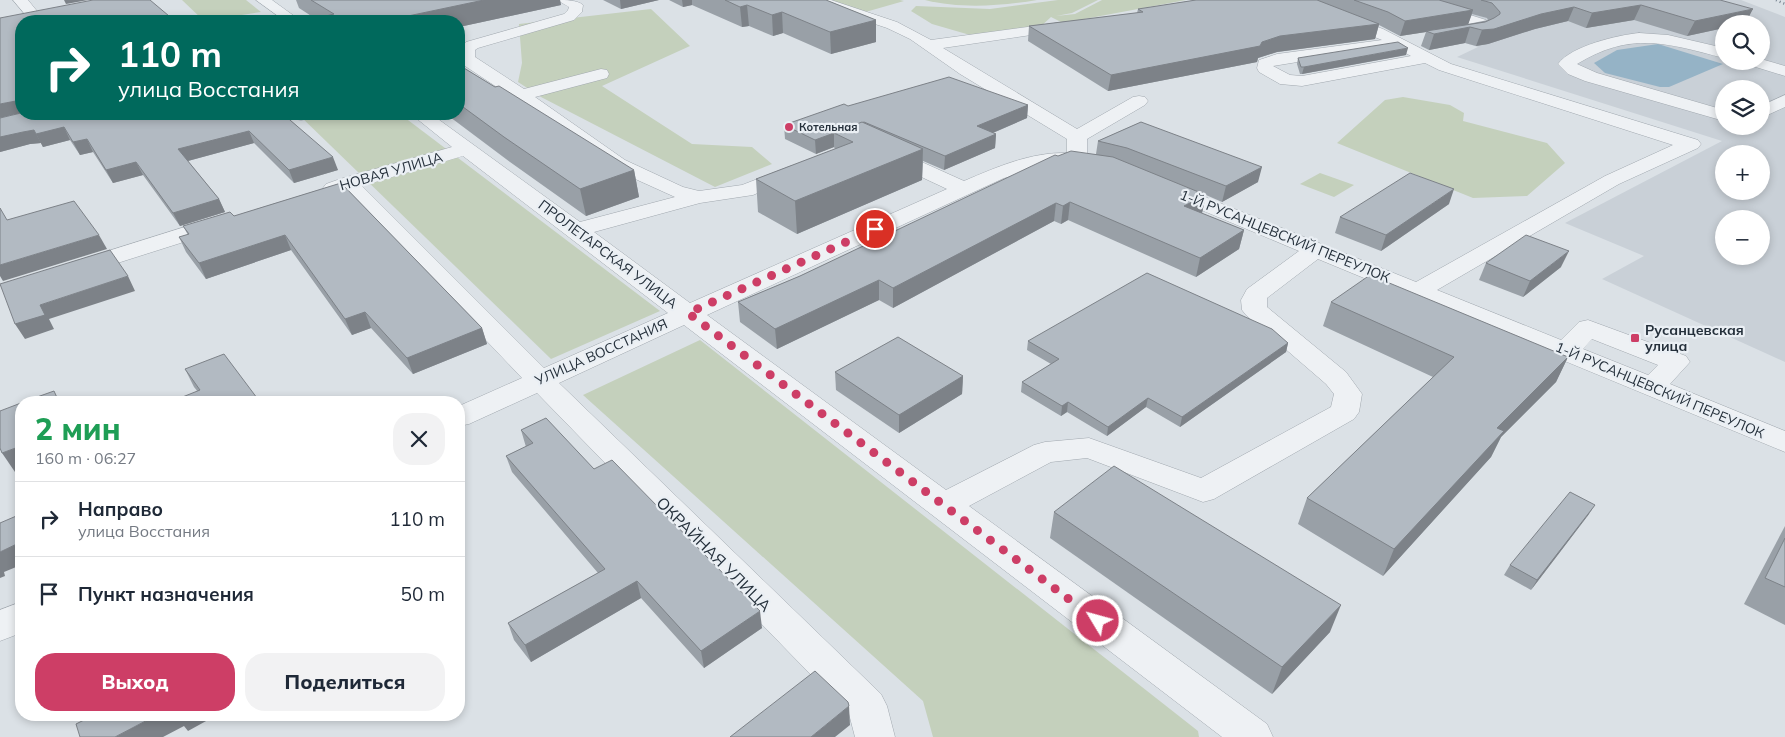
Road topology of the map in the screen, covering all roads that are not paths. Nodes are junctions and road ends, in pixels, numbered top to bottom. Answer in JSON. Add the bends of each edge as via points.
{"nodes":[{"id":1,"x":20,"y":0,"type":"edge"},
{"id":2,"x":263,"y":0,"type":"edge"},
{"id":3,"x":564,"y":0,"type":"edge"},
{"id":4,"x":817,"y":0,"type":"edge"},
{"id":5,"x":1280,"y":0,"type":"edge"},
{"id":6,"x":1408,"y":0,"type":"edge"},
{"id":7,"x":39,"y":15,"type":"edge"},
{"id":8,"x":284,"y":15,"type":"edge"},
{"id":9,"x":1075,"y":24,"type":"edge"},
{"id":10,"x":1440,"y":37,"type":"edge"},
{"id":11,"x":928,"y":44,"type":"junction"},
{"id":12,"x":1398,"y":44,"type":"junction"},
{"id":13,"x":1424,"y":49,"type":"junction"},
{"id":14,"x":1715,"y":51,"type":"edge"},
{"id":15,"x":1770,"y":66,"type":"edge"},
{"id":16,"x":1785,"y":71,"type":"edge"},
{"id":17,"x":601,"y":74,"type":"dead end"},
{"id":18,"x":521,"y":95,"type":"junction"},
{"id":19,"x":1785,"y":100,"type":"edge"},
{"id":20,"x":1139,"y":101,"type":"dead end"},
{"id":21,"x":1770,"y":108,"type":"edge"},
{"id":22,"x":428,"y":120,"type":"edge"},
{"id":23,"x":1714,"y":131,"type":"edge"},
{"id":24,"x":872,"y":147,"type":"edge"},
{"id":25,"x":1076,"y":148,"type":"junction"},
{"id":26,"x":466,"y":149,"type":"junction"},
{"id":27,"x":809,"y":165,"type":"edge"},
{"id":28,"x":1101,"y":165,"type":"edge"},
{"id":29,"x":1144,"y":179,"type":"edge"},
{"id":30,"x":347,"y":183,"type":"junction"},
{"id":31,"x":964,"y":189,"type":"junction"},
{"id":32,"x":310,"y":195,"type":"edge"},
{"id":33,"x":698,"y":197,"type":"junction"},
{"id":34,"x":244,"y":216,"type":"edge"},
{"id":35,"x":577,"y":230,"type":"junction"},
{"id":36,"x":1318,"y":249,"type":"junction"},
{"id":37,"x":56,"y":274,"type":"edge"},
{"id":38,"x":1419,"y":290,"type":"junction"},
{"id":39,"x":688,"y":313,"type":"junction"},
{"id":40,"x":1566,"y":351,"type":"junction"},
{"id":41,"x":540,"y":379,"type":"junction"},
{"id":42,"x":1652,"y":387,"type":"junction"},
{"id":43,"x":465,"y":413,"type":"edge"},
{"id":44,"x":1785,"y":442,"type":"edge"},
{"id":45,"x":944,"y":505,"type":"junction"},
{"id":46,"x":15,"y":619,"type":"edge"},
{"id":47,"x":0,"y":626,"type":"edge"},
{"id":48,"x":875,"y":737,"type":"edge"},
{"id":49,"x":1252,"y":737,"type":"edge"}],
"edges":[{"from":1,"to":7,"type":"street"},
{"from":2,"to":8,"type":"street"},
{"from":3,"to":18,"type":"street","via":[[576,5],[575,12],[569,17],[490,39],[467,50],[471,63]]},
{"from":4,"to":11,"type":"street","via":[[892,25]]},
{"from":5,"to":12,"type":"street","via":[[1344,19]]},
{"from":6,"to":10,"type":"street","via":[[1481,23],[1485,28]]},
{"from":9,"to":11,"type":"street"},
{"from":11,"to":25,"type":"street"},
{"from":12,"to":13,"type":"street"},
{"from":12,"to":13,"type":"street","via":[[1277,59],[1265,64],[1265,68],[1286,80],[1302,81]]},
{"from":13,"to":23,"type":"street","via":[[1445,68]]},
{"from":14,"to":23,"type":"street","via":[[1683,42],[1613,41],[1566,64]]},
{"from":15,"to":16,"type":"street"},
{"from":17,"to":18,"type":"street"},
{"from":18,"to":33,"type":"street","via":[[618,164],[676,191]]},
{"from":19,"to":21,"type":"street"},
{"from":20,"to":25,"type":"street"},
{"from":22,"to":26,"type":"street","name":"ПРОЛЕТАРСКАЯ УЛИЦА"},
{"from":23,"to":38,"type":"street","via":[[1612,180]]},
{"from":24,"to":31,"type":"street"},
{"from":25,"to":28,"type":"street"},
{"from":25,"to":31,"type":"street","name":"УЛИЦА ВОССТАНИЯ","via":[[1050,160],[1022,164]]},
{"from":26,"to":30,"type":"street","name":"НОВАЯ УЛИЦА"},
{"from":26,"to":35,"type":"street","name":"ПРОЛЕТАРСКАЯ УЛИЦА"},
{"from":27,"to":33,"type":"street","via":[[746,191]]},
{"from":29,"to":36,"type":"street","name":"1-Й РУСАНЦЕВСКИЙ ПЕРЕУЛОК"},
{"from":30,"to":32,"type":"street","name":"НОВАЯ УЛИЦА"},
{"from":30,"to":41,"type":"street","name":"ОКРАЙНАЯ УЛИЦА"},
{"from":31,"to":39,"type":"street","name":"УЛИЦА ВОССТАНИЯ"},
{"from":33,"to":35,"type":"street"},
{"from":34,"to":37,"type":"street"},
{"from":35,"to":39,"type":"street","name":"ПРОЛЕТАРСКАЯ УЛИЦА"},
{"from":36,"to":38,"type":"street","name":"1-Й РУСАНЦЕВСКИЙ ПЕРЕУЛОК"},
{"from":36,"to":45,"type":"street","via":[[1256,294],[1253,300],[1255,310],[1336,378],[1348,394],[1344,412],[1203,491],[1089,448],[1045,452]]},
{"from":38,"to":40,"type":"street","name":"1-Й РУСАНЦЕВСКИЙ ПЕРЕУЛОК"},
{"from":39,"to":41,"type":"street","name":"УЛИЦА ВОССТАНИЯ"},
{"from":39,"to":45,"type":"street","name":"ПРОЛЕТАРСКАЯ УЛИЦА"},
{"from":40,"to":42,"type":"street","name":"1-Й РУСАНЦЕВСКИЙ ПЕРЕУЛОК"},
{"from":40,"to":42,"type":"street","via":[[1588,328],[1676,362]]},
{"from":41,"to":43,"type":"street","name":"УЛИЦА ВОССТАНИЯ"},
{"from":41,"to":48,"type":"street","name":"ОКРАЙНАЯ УЛИЦА","via":[[867,706]]},
{"from":42,"to":44,"type":"street","name":"1-Й РУСАНЦЕВСКИЙ ПЕРЕУЛОК"},
{"from":45,"to":49,"type":"street","name":"ПРОЛЕТАРСКАЯ УЛИЦА"},
{"from":46,"to":47,"type":"street"}]}
